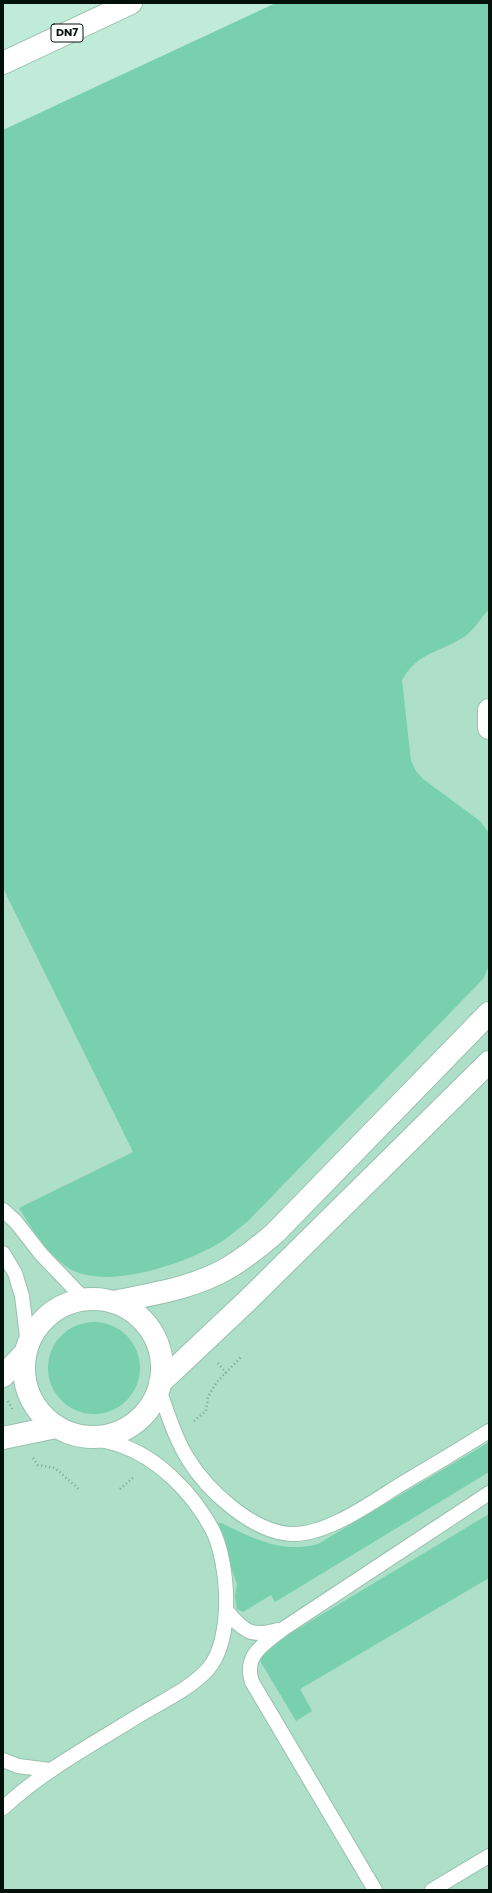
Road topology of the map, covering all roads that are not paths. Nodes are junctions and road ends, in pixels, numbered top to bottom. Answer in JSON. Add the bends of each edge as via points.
{"nodes":[{"id":1,"x":131,"y":3,"type":"edge"},
{"id":2,"x":3,"y":63,"type":"edge"},
{"id":3,"x":489,"y":710,"type":"edge"},
{"id":4,"x":489,"y":728,"type":"edge"},
{"id":5,"x":489,"y":1013,"type":"edge"},
{"id":6,"x":489,"y":1062,"type":"edge"},
{"id":7,"x":3,"y":1210,"type":"edge"},
{"id":8,"x":3,"y":1254,"type":"edge"},
{"id":9,"x":85,"y":1300,"type":"junction"},
{"id":10,"x":114,"y":1302,"type":"junction"},
{"id":11,"x":27,"y":1348,"type":"junction"},
{"id":12,"x":3,"y":1376,"type":"edge"},
{"id":13,"x":160,"y":1386,"type":"junction"},
{"id":14,"x":56,"y":1427,"type":"junction"},
{"id":15,"x":489,"y":1431,"type":"edge"},
{"id":16,"x":82,"y":1436,"type":"junction"},
{"id":17,"x":3,"y":1438,"type":"edge"},
{"id":18,"x":489,"y":1493,"type":"edge"},
{"id":19,"x":226,"y":1610,"type":"junction"},
{"id":20,"x":283,"y":1629,"type":"junction"},
{"id":21,"x":3,"y":1760,"type":"edge"},
{"id":22,"x":50,"y":1770,"type":"junction"},
{"id":23,"x":3,"y":1808,"type":"edge"},
{"id":24,"x":489,"y":1856,"type":"edge"},
{"id":25,"x":376,"y":1890,"type":"edge"},
{"id":26,"x":432,"y":1890,"type":"edge"}],
"edges":[{"from":1,"to":2,"type":"street","number":"DN7"},
{"from":3,"to":4,"type":"street"},
{"from":5,"to":10,"type":"street","via":[[275,1233],[254,1251],[228,1268],[202,1280],[172,1290]]},
{"from":6,"to":13,"type":"street"},
{"from":7,"to":9,"type":"lane"},
{"from":8,"to":11,"type":"lane","via":[[15,1273],[22,1296]]},
{"from":9,"to":10,"type":"street"},
{"from":9,"to":11,"type":"street","via":[[67,1305],[50,1314],[37,1328]]},
{"from":10,"to":13,"type":"street","via":[[132,1311],[147,1325],[154,1337],[162,1362]]},
{"from":11,"to":12,"type":"street"},
{"from":11,"to":14,"type":"street","via":[[24,1374],[29,1394],[40,1413]]},
{"from":13,"to":15,"type":"lane","via":[[188,1459],[209,1486],[245,1517],[276,1531],[291,1534],[318,1529],[345,1518]]},
{"from":13,"to":16,"type":"street","via":[[152,1404],[142,1417],[129,1427],[114,1434]]},
{"from":14,"to":16,"type":"street"},
{"from":14,"to":17,"type":"street"},
{"from":16,"to":19,"type":"lane","via":[[121,1445],[152,1462],[171,1476],[197,1504],[216,1537],[221,1554],[225,1572]]},
{"from":18,"to":20,"type":"lane"},
{"from":19,"to":20,"type":"lane","via":[[237,1623],[250,1632],[264,1634]]},
{"from":19,"to":22,"type":"lane","via":[[219,1649],[208,1669],[185,1688]]},
{"from":20,"to":25,"type":"lane","via":[[263,1645],[251,1659],[249,1673],[252,1682]]},
{"from":21,"to":22,"type":"lane","via":[[18,1766]]},
{"from":22,"to":23,"type":"lane"},
{"from":24,"to":26,"type":"lane"}]}
